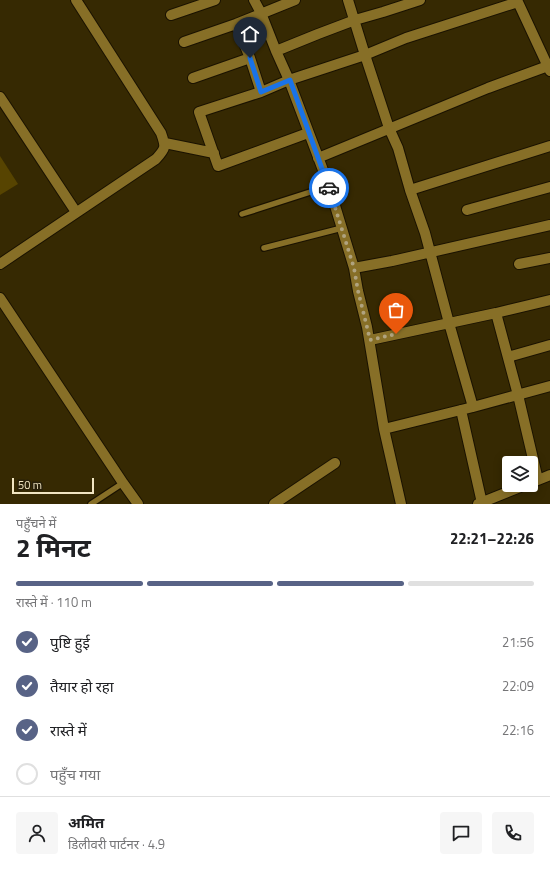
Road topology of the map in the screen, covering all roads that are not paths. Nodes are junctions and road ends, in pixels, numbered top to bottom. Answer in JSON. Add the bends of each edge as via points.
{"nodes":[{"id":1,"x":76,"y":0,"type":"edge"},
{"id":2,"x":215,"y":0,"type":"edge"},
{"id":3,"x":254,"y":0,"type":"edge"},
{"id":4,"x":295,"y":0,"type":"edge"},
{"id":5,"x":348,"y":0,"type":"edge"},
{"id":6,"x":420,"y":0,"type":"edge"},
{"id":7,"x":518,"y":1,"type":"edge"},
{"id":8,"x":261,"y":13,"type":"junction"},
{"id":9,"x":171,"y":16,"type":"dead end"},
{"id":10,"x":355,"y":20,"type":"junction"},
{"id":11,"x":236,"y":24,"type":"junction"},
{"id":12,"x":184,"y":42,"type":"dead end"},
{"id":13,"x":276,"y":51,"type":"junction"},
{"id":14,"x":365,"y":55,"type":"junction"},
{"id":15,"x":250,"y":58,"type":"junction"},
{"id":16,"x":549,"y":68,"type":"edge"},
{"id":17,"x":193,"y":78,"type":"dead end"},
{"id":18,"x":290,"y":80,"type":"junction"},
{"id":19,"x":261,"y":92,"type":"junction"},
{"id":20,"x":0,"y":97,"type":"edge"},
{"id":21,"x":389,"y":128,"type":"junction"},
{"id":22,"x":308,"y":133,"type":"junction"},
{"id":23,"x":165,"y":143,"type":"junction"},
{"id":24,"x":550,"y":146,"type":"edge"},
{"id":25,"x":214,"y":153,"type":"junction"},
{"id":26,"x":318,"y":158,"type":"junction"},
{"id":27,"x":328,"y":186,"type":"junction"},
{"id":28,"x":550,"y":187,"type":"edge"},
{"id":29,"x":410,"y":190,"type":"junction"},
{"id":30,"x":467,"y":210,"type":"dead end"},
{"id":31,"x":76,"y":212,"type":"junction"},
{"id":32,"x":242,"y":214,"type":"dead end"},
{"id":33,"x":550,"y":225,"type":"edge"},
{"id":34,"x":342,"y":228,"type":"junction"},
{"id":35,"x":264,"y":248,"type":"dead end"},
{"id":36,"x":430,"y":252,"type":"junction"},
{"id":37,"x":550,"y":258,"type":"edge"},
{"id":38,"x":0,"y":264,"type":"edge"},
{"id":39,"x":519,"y":264,"type":"dead end"},
{"id":40,"x":354,"y":268,"type":"junction"},
{"id":41,"x":0,"y":298,"type":"edge"},
{"id":42,"x":550,"y":300,"type":"edge"},
{"id":43,"x":496,"y":313,"type":"junction"},
{"id":44,"x":449,"y":323,"type":"junction"},
{"id":45,"x":370,"y":340,"type":"junction"},
{"id":46,"x":550,"y":345,"type":"edge"},
{"id":47,"x":508,"y":357,"type":"junction"},
{"id":48,"x":550,"y":386,"type":"edge"},
{"id":49,"x":518,"y":395,"type":"junction"},
{"id":50,"x":473,"y":408,"type":"junction"},
{"id":51,"x":461,"y":410,"type":"junction"},
{"id":52,"x":384,"y":429,"type":"junction"},
{"id":53,"x":529,"y":456,"type":"edge"},
{"id":54,"x":335,"y":463,"type":"dead end"},
{"id":55,"x":550,"y":475,"type":"edge"},
{"id":56,"x":538,"y":480,"type":"edge"},
{"id":57,"x":123,"y":483,"type":"junction"},
{"id":58,"x":508,"y":492,"type":"edge"},
{"id":59,"x":480,"y":503,"type":"edge"},
{"id":60,"x":91,"y":504,"type":"edge"},
{"id":61,"x":138,"y":504,"type":"edge"},
{"id":62,"x":274,"y":504,"type":"edge"},
{"id":63,"x":401,"y":504,"type":"edge"}],
"edges":[{"from":1,"to":23,"type":"street","via":[[162,133]]},
{"from":2,"to":9,"type":"street"},
{"from":3,"to":8,"type":"street"},
{"from":4,"to":8,"type":"street"},
{"from":5,"to":10,"type":"street"},
{"from":6,"to":10,"type":"street"},
{"from":7,"to":14,"type":"street","via":[[406,38]]},
{"from":7,"to":16,"type":"street"},
{"from":8,"to":11,"type":"street"},
{"from":8,"to":13,"type":"street"},
{"from":10,"to":13,"type":"street"},
{"from":10,"to":14,"type":"street"},
{"from":11,"to":12,"type":"street"},
{"from":11,"to":15,"type":"street"},
{"from":13,"to":18,"type":"street"},
{"from":14,"to":18,"type":"street"},
{"from":14,"to":21,"type":"street"},
{"from":15,"to":17,"type":"street"},
{"from":15,"to":19,"type":"street"},
{"from":16,"to":21,"type":"street","via":[[488,88]]},
{"from":18,"to":19,"type":"street"},
{"from":18,"to":22,"type":"street"},
{"from":19,"to":25,"type":"street","via":[[200,112]]},
{"from":20,"to":31,"type":"street"},
{"from":21,"to":26,"type":"street"},
{"from":21,"to":29,"type":"street","via":[[398,148]]},
{"from":22,"to":25,"type":"street","via":[[218,166]]},
{"from":22,"to":26,"type":"street"},
{"from":23,"to":25,"type":"street"},
{"from":23,"to":31,"type":"street","via":[[163,151],[156,159]]},
{"from":24,"to":29,"type":"street"},
{"from":26,"to":27,"type":"street"},
{"from":27,"to":32,"type":"lane"},
{"from":27,"to":34,"type":"street"},
{"from":28,"to":30,"type":"street"},
{"from":29,"to":36,"type":"street"},
{"from":31,"to":38,"type":"street"},
{"from":33,"to":36,"type":"street"},
{"from":34,"to":35,"type":"lane"},
{"from":34,"to":40,"type":"street"},
{"from":36,"to":40,"type":"street"},
{"from":36,"to":44,"type":"street"},
{"from":37,"to":39,"type":"street"},
{"from":40,"to":45,"type":"street"},
{"from":41,"to":57,"type":"street"},
{"from":42,"to":43,"type":"street"},
{"from":43,"to":44,"type":"street"},
{"from":43,"to":47,"type":"street"},
{"from":44,"to":45,"type":"street"},
{"from":44,"to":50,"type":"street"},
{"from":45,"to":52,"type":"street"},
{"from":46,"to":47,"type":"street"},
{"from":47,"to":49,"type":"street"},
{"from":48,"to":49,"type":"street"},
{"from":49,"to":50,"type":"street"},
{"from":49,"to":53,"type":"street"},
{"from":50,"to":51,"type":"street"},
{"from":51,"to":52,"type":"street"},
{"from":51,"to":59,"type":"street"},
{"from":52,"to":63,"type":"street"},
{"from":54,"to":62,"type":"street"},
{"from":55,"to":56,"type":"street"},
{"from":57,"to":60,"type":"lane"},
{"from":57,"to":61,"type":"street"},
{"from":58,"to":59,"type":"street"}]}
